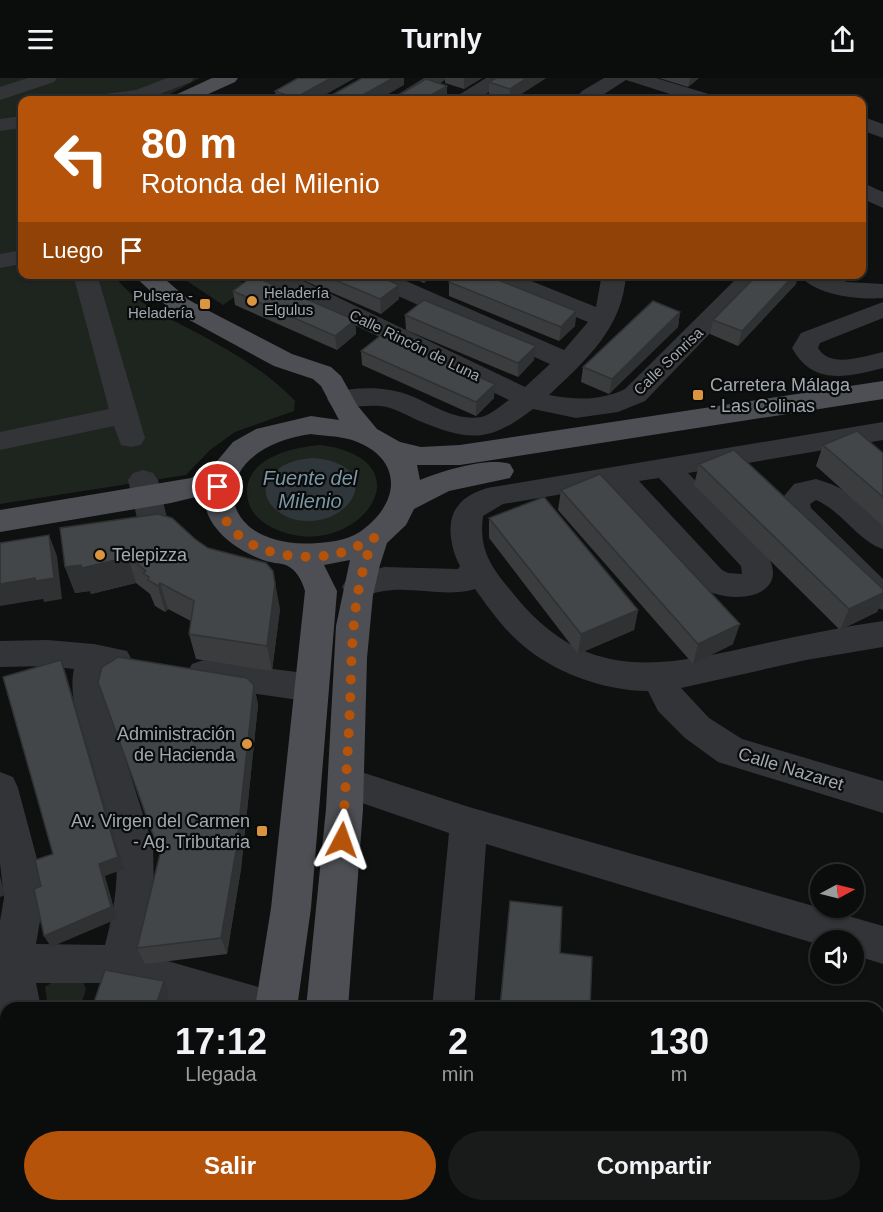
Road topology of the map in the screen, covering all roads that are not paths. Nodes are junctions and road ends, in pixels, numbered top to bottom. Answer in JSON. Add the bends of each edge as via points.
{"nodes":[{"id":1,"x":46,"y":78,"type":"edge"},
{"id":2,"x":184,"y":78,"type":"edge"},
{"id":3,"x":228,"y":78,"type":"edge"},
{"id":4,"x":438,"y":78,"type":"edge"},
{"id":5,"x":500,"y":78,"type":"edge"},
{"id":6,"x":618,"y":78,"type":"edge"},
{"id":7,"x":635,"y":78,"type":"edge"},
{"id":8,"x":574,"y":93,"type":"edge"},
{"id":9,"x":0,"y":94,"type":"edge"},
{"id":10,"x":102,"y":96,"type":"edge"},
{"id":11,"x":189,"y":96,"type":"edge"},
{"id":12,"x":409,"y":96,"type":"edge"},
{"id":13,"x":471,"y":96,"type":"edge"},
{"id":14,"x":695,"y":96,"type":"edge"},
{"id":15,"x":18,"y":123,"type":"edge"},
{"id":16,"x":866,"y":124,"type":"edge"},
{"id":17,"x":0,"y":125,"type":"edge"},
{"id":18,"x":883,"y":132,"type":"edge"},
{"id":19,"x":866,"y":192,"type":"edge"},
{"id":20,"x":883,"y":201,"type":"edge"},
{"id":21,"x":18,"y":258,"type":"edge"},
{"id":22,"x":0,"y":261,"type":"edge"},
{"id":23,"x":86,"y":279,"type":"edge"},
{"id":24,"x":150,"y":279,"type":"edge"},
{"id":25,"x":279,"y":279,"type":"edge"},
{"id":26,"x":380,"y":279,"type":"edge"},
{"id":27,"x":504,"y":279,"type":"edge"},
{"id":28,"x":614,"y":279,"type":"edge"},
{"id":29,"x":750,"y":279,"type":"edge"},
{"id":30,"x":822,"y":279,"type":"edge"},
{"id":31,"x":839,"y":287,"type":"junction"},
{"id":32,"x":883,"y":291,"type":"edge"},
{"id":33,"x":874,"y":313,"type":"edge"},
{"id":34,"x":603,"y":319,"type":"junction"},
{"id":35,"x":283,"y":360,"type":"junction"},
{"id":36,"x":883,"y":360,"type":"edge"},
{"id":37,"x":566,"y":361,"type":"junction"},
{"id":38,"x":883,"y":390,"type":"edge"},
{"id":39,"x":341,"y":399,"type":"junction"},
{"id":40,"x":528,"y":399,"type":"junction"},
{"id":41,"x":883,"y":410,"type":"edge"},
{"id":42,"x":292,"y":428,"type":"junction"},
{"id":43,"x":365,"y":433,"type":"junction"},
{"id":44,"x":0,"y":441,"type":"edge"},
{"id":45,"x":879,"y":443,"type":"edge"},
{"id":46,"x":392,"y":450,"type":"junction"},
{"id":47,"x":665,"y":467,"type":"junction"},
{"id":48,"x":223,"y":473,"type":"junction"},
{"id":49,"x":617,"y":475,"type":"junction"},
{"id":50,"x":148,"y":498,"type":"junction"},
{"id":51,"x":406,"y":501,"type":"junction"},
{"id":52,"x":221,"y":514,"type":"junction"},
{"id":53,"x":0,"y":521,"type":"edge"},
{"id":54,"x":883,"y":538,"type":"edge"},
{"id":55,"x":372,"y":543,"type":"junction"},
{"id":56,"x":0,"y":545,"type":"edge"},
{"id":57,"x":295,"y":556,"type":"junction"},
{"id":58,"x":473,"y":563,"type":"junction"},
{"id":59,"x":438,"y":570,"type":"junction"},
{"id":60,"x":358,"y":587,"type":"junction"},
{"id":61,"x":883,"y":598,"type":"edge"},
{"id":62,"x":883,"y":634,"type":"edge"},
{"id":63,"x":3,"y":656,"type":"edge"},
{"id":64,"x":94,"y":657,"type":"junction"},
{"id":65,"x":657,"y":678,"type":"junction"},
{"id":66,"x":312,"y":688,"type":"junction"},
{"id":67,"x":346,"y":782,"type":"junction"},
{"id":68,"x":0,"y":788,"type":"edge"},
{"id":69,"x":883,"y":797,"type":"edge"},
{"id":70,"x":469,"y":823,"type":"junction"},
{"id":71,"x":883,"y":945,"type":"edge"},
{"id":72,"x":119,"y":966,"type":"junction"},
{"id":73,"x":12,"y":984,"type":"edge"},
{"id":74,"x":242,"y":1002,"type":"edge"},
{"id":75,"x":277,"y":1002,"type":"edge"},
{"id":76,"x":328,"y":1002,"type":"edge"},
{"id":77,"x":454,"y":1002,"type":"edge"}],
"edges":[{"from":1,"to":9,"type":"street"},
{"from":2,"to":10,"type":"street","via":[[139,96]]},
{"from":3,"to":11,"type":"main road"},
{"from":4,"to":12,"type":"street"},
{"from":5,"to":13,"type":"street"},
{"from":6,"to":8,"type":"street","via":[[589,95]]},
{"from":7,"to":14,"type":"street"},
{"from":15,"to":17,"type":"street"},
{"from":16,"to":18,"type":"street"},
{"from":19,"to":20,"type":"street"},
{"from":21,"to":22,"type":"street"},
{"from":23,"to":44,"type":"street","via":[[127,426]]},
{"from":24,"to":35,"type":"main road","via":[[180,305]]},
{"from":25,"to":40,"type":"street","name":"Calle Rincón de Luna"},
{"from":26,"to":37,"type":"street"},
{"from":27,"to":34,"type":"street"},
{"from":28,"to":34,"type":"street"},
{"from":29,"to":40,"type":"street","name":"Calle Sonrisa","via":[[635,395],[618,403],[576,409]]},
{"from":30,"to":31,"type":"street"},
{"from":31,"to":32,"type":"street"},
{"from":31,"to":33,"type":"street","via":[[845,299]]},
{"from":33,"to":36,"type":"street","via":[[810,339],[805,348],[819,364],[838,369]]},
{"from":34,"to":37,"type":"street"},
{"from":35,"to":39,"type":"main road","via":[[322,373]]},
{"from":35,"to":42,"type":"main road","via":[[311,393],[314,407],[308,419]]},
{"from":37,"to":40,"type":"street"},
{"from":38,"to":46,"type":"main road","via":[[460,455],[421,457]]},
{"from":39,"to":40,"type":"street","via":[[395,400],[455,426],[476,427],[496,422]]},
{"from":39,"to":43,"type":"main road"},
{"from":41,"to":51,"type":"main road","via":[[459,478],[418,492]]},
{"from":42,"to":43,"type":"main road","via":[[329,425]]},
{"from":42,"to":48,"type":"main road","via":[[243,449]]},
{"from":43,"to":46,"type":"main road"},
{"from":45,"to":47,"type":"street","via":[[854,436]]},
{"from":46,"to":51,"type":"main road","via":[[407,474]]},
{"from":47,"to":49,"type":"street"},
{"from":47,"to":49,"type":"street","via":[[756,562],[755,580],[750,584],[735,587],[711,578]]},
{"from":48,"to":50,"type":"main road","via":[[200,486]]},
{"from":48,"to":52,"type":"main road","via":[[218,487]]},
{"from":49,"to":58,"type":"street","via":[[497,495],[481,502],[469,512],[466,526],[465,540]]},
{"from":50,"to":52,"type":"main road","via":[[184,512]]},
{"from":50,"to":53,"type":"main road"},
{"from":50,"to":56,"type":"main road"},
{"from":51,"to":55,"type":"main road","via":[[394,521]]},
{"from":52,"to":57,"type":"main road","via":[[230,528],[249,542]]},
{"from":54,"to":61,"type":"street","via":[[828,492],[811,490],[795,501],[796,512]]},
{"from":55,"to":57,"type":"main road","via":[[337,553]]},
{"from":55,"to":59,"type":"street","via":[[393,560]]},
{"from":55,"to":60,"type":"main road"},
{"from":57,"to":66,"type":"main road","via":[[316,574],[321,591]]},
{"from":58,"to":59,"type":"street","via":[[468,579],[461,581]]},
{"from":58,"to":65,"type":"street","via":[[531,634],[558,652],[590,667]]},
{"from":59,"to":60,"type":"street"},
{"from":60,"to":67,"type":"main road"},
{"from":62,"to":65,"type":"street"},
{"from":63,"to":64,"type":"street","via":[[47,652]]},
{"from":64,"to":66,"type":"street"},
{"from":64,"to":72,"type":"street","via":[[89,697],[134,846],[135,891]]},
{"from":65,"to":69,"type":"street","name":"Calle Nazaret","via":[[670,701],[697,728],[731,751]]},
{"from":66,"to":75,"type":"main road","via":[[291,908]]},
{"from":67,"to":70,"type":"street"},
{"from":67,"to":76,"type":"main road"},
{"from":68,"to":73,"type":"street","via":[[22,874],[24,898]]},
{"from":70,"to":71,"type":"street"},
{"from":70,"to":77,"type":"street"},
{"from":72,"to":73,"type":"street","via":[[110,964]]},
{"from":72,"to":74,"type":"street"}]}
